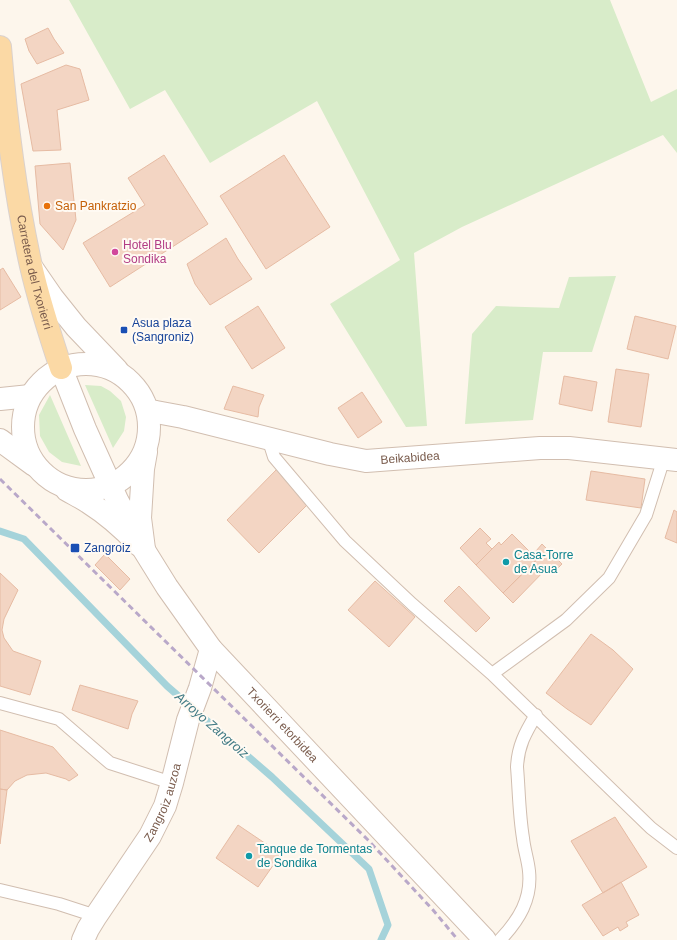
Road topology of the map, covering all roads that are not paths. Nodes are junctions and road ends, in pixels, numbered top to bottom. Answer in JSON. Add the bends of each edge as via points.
{"nodes":[{"id":1,"x":0,"y":47,"type":"edge"},
{"id":2,"x":31,"y":267,"type":"junction"},
{"id":3,"x":61,"y":368,"type":"junction"},
{"id":4,"x":120,"y":373,"type":"junction"},
{"id":5,"x":30,"y":396,"type":"junction"},
{"id":6,"x":0,"y":399,"type":"edge"},
{"id":7,"x":148,"y":411,"type":"junction"},
{"id":8,"x":268,"y":438,"type":"junction"},
{"id":9,"x":0,"y":440,"type":"edge"},
{"id":10,"x":147,"y":447,"type":"junction"},
{"id":11,"x":671,"y":459,"type":"edge"},
{"id":12,"x":36,"y":467,"type":"junction"},
{"id":13,"x":57,"y":484,"type":"junction"},
{"id":14,"x":111,"y":486,"type":"junction"},
{"id":15,"x":144,"y":550,"type":"junction"},
{"id":16,"x":211,"y":649,"type":"junction"},
{"id":17,"x":492,"y":674,"type":"junction"},
{"id":18,"x":0,"y":703,"type":"edge"},
{"id":19,"x":536,"y":715,"type":"junction"},
{"id":20,"x":172,"y":783,"type":"junction"},
{"id":21,"x":677,"y":848,"type":"edge"},
{"id":22,"x":0,"y":890,"type":"edge"},
{"id":23,"x":96,"y":916,"type":"junction"},
{"id":24,"x":83,"y":940,"type":"edge"},
{"id":25,"x":485,"y":940,"type":"edge"},
{"id":26,"x":500,"y":940,"type":"edge"}],
"edges":[{"from":1,"to":2,"type":"main road","name":"Carretera del Txorierri","via":[[5,109]]},
{"from":2,"to":3,"type":"main road","name":"Carretera del Txorierri"},
{"from":2,"to":4,"type":"street","via":[[76,327]]},
{"from":3,"to":4,"type":"street","via":[[91,363],[106,366]]},
{"from":3,"to":5,"type":"street","via":[[43,380]]},
{"from":3,"to":14,"type":"street","name":"Carretera del Txorierri"},
{"from":4,"to":7,"type":"street","via":[[142,396]]},
{"from":5,"to":6,"type":"street"},
{"from":5,"to":12,"type":"street","via":[[24,413],[22,432],[27,450]]},
{"from":7,"to":8,"type":"street","name":"Beikabidea"},
{"from":7,"to":10,"type":"street","via":[[150,429]]},
{"from":8,"to":11,"type":"street","name":"Beikabidea","via":[[330,454],[366,460],[540,448],[569,448]]},
{"from":8,"to":17,"type":"lane","via":[[274,457],[345,541]]},
{"from":9,"to":12,"type":"street"},
{"from":10,"to":14,"type":"street","via":[[139,463],[127,477]]},
{"from":10,"to":15,"type":"street","via":[[140,518]]},
{"from":11,"to":17,"type":"lane","via":[[646,515],[609,578],[566,620]]},
{"from":12,"to":13,"type":"street"},
{"from":13,"to":14,"type":"street","via":[[75,490],[96,490]]},
{"from":13,"to":15,"type":"street","via":[[88,502],[124,529]]},
{"from":14,"to":15,"type":"street","name":"Txorierri etorbidea"},
{"from":15,"to":16,"type":"street","name":"Txorierri etorbidea"},
{"from":16,"to":20,"type":"street","name":"Zangroiz auzoa","via":[[188,720]]},
{"from":16,"to":25,"type":"street","name":"Txorierri etorbidea"},
{"from":17,"to":19,"type":"lane"},
{"from":18,"to":20,"type":"lane","via":[[59,719],[110,763]]},
{"from":19,"to":21,"type":"lane","via":[[651,828]]},
{"from":19,"to":26,"type":"lane","via":[[521,743],[516,767],[529,889],[526,904],[520,915]]},
{"from":20,"to":23,"type":"street","name":"Zangroiz auzoa","via":[[165,806],[150,836]]},
{"from":22,"to":23,"type":"lane"},
{"from":23,"to":24,"type":"street","name":"Zangroiz auzoa"}]}
